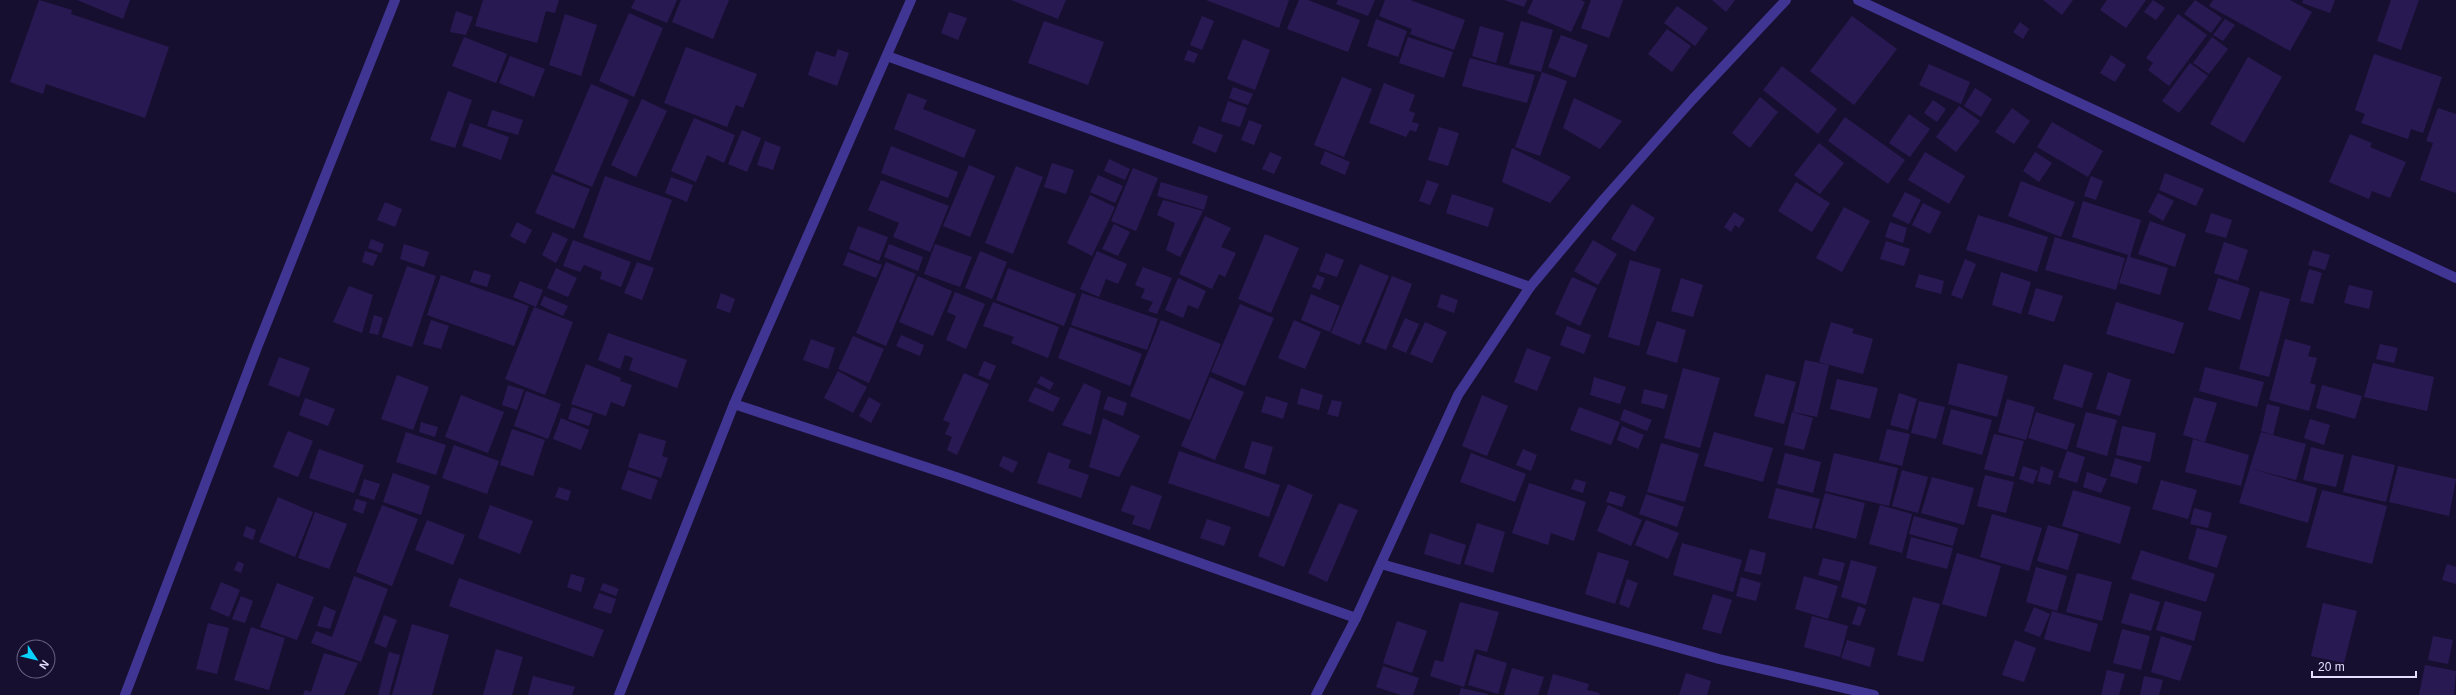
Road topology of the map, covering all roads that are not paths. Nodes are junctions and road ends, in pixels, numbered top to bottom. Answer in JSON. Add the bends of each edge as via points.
{"nodes":[{"id":1,"x":395,"y":0,"type":"edge"},
{"id":2,"x":911,"y":0,"type":"edge"},
{"id":3,"x":1786,"y":0,"type":"edge"},
{"id":4,"x":1858,"y":0,"type":"edge"},
{"id":5,"x":887,"y":56,"type":"junction"},
{"id":6,"x":2456,"y":278,"type":"edge"},
{"id":7,"x":1530,"y":287,"type":"junction"},
{"id":8,"x":734,"y":404,"type":"junction"},
{"id":9,"x":1381,"y":564,"type":"junction"},
{"id":10,"x":1356,"y":618,"type":"junction"},
{"id":11,"x":125,"y":695,"type":"edge"},
{"id":12,"x":619,"y":695,"type":"edge"},
{"id":13,"x":1316,"y":695,"type":"edge"},
{"id":14,"x":1874,"y":695,"type":"edge"}],
"edges":[{"from":1,"to":11,"type":"street","via":[[256,350]]},
{"from":2,"to":5,"type":"street"},
{"from":3,"to":7,"type":"street","via":[[1692,100]]},
{"from":4,"to":6,"type":"street"},
{"from":5,"to":7,"type":"street"},
{"from":5,"to":8,"type":"street"},
{"from":7,"to":9,"type":"street","via":[[1458,395]]},
{"from":8,"to":10,"type":"street","via":[[956,477]]},
{"from":8,"to":12,"type":"street"},
{"from":9,"to":10,"type":"street"},
{"from":9,"to":14,"type":"street","via":[[1719,659]]},
{"from":10,"to":13,"type":"street"}]}
